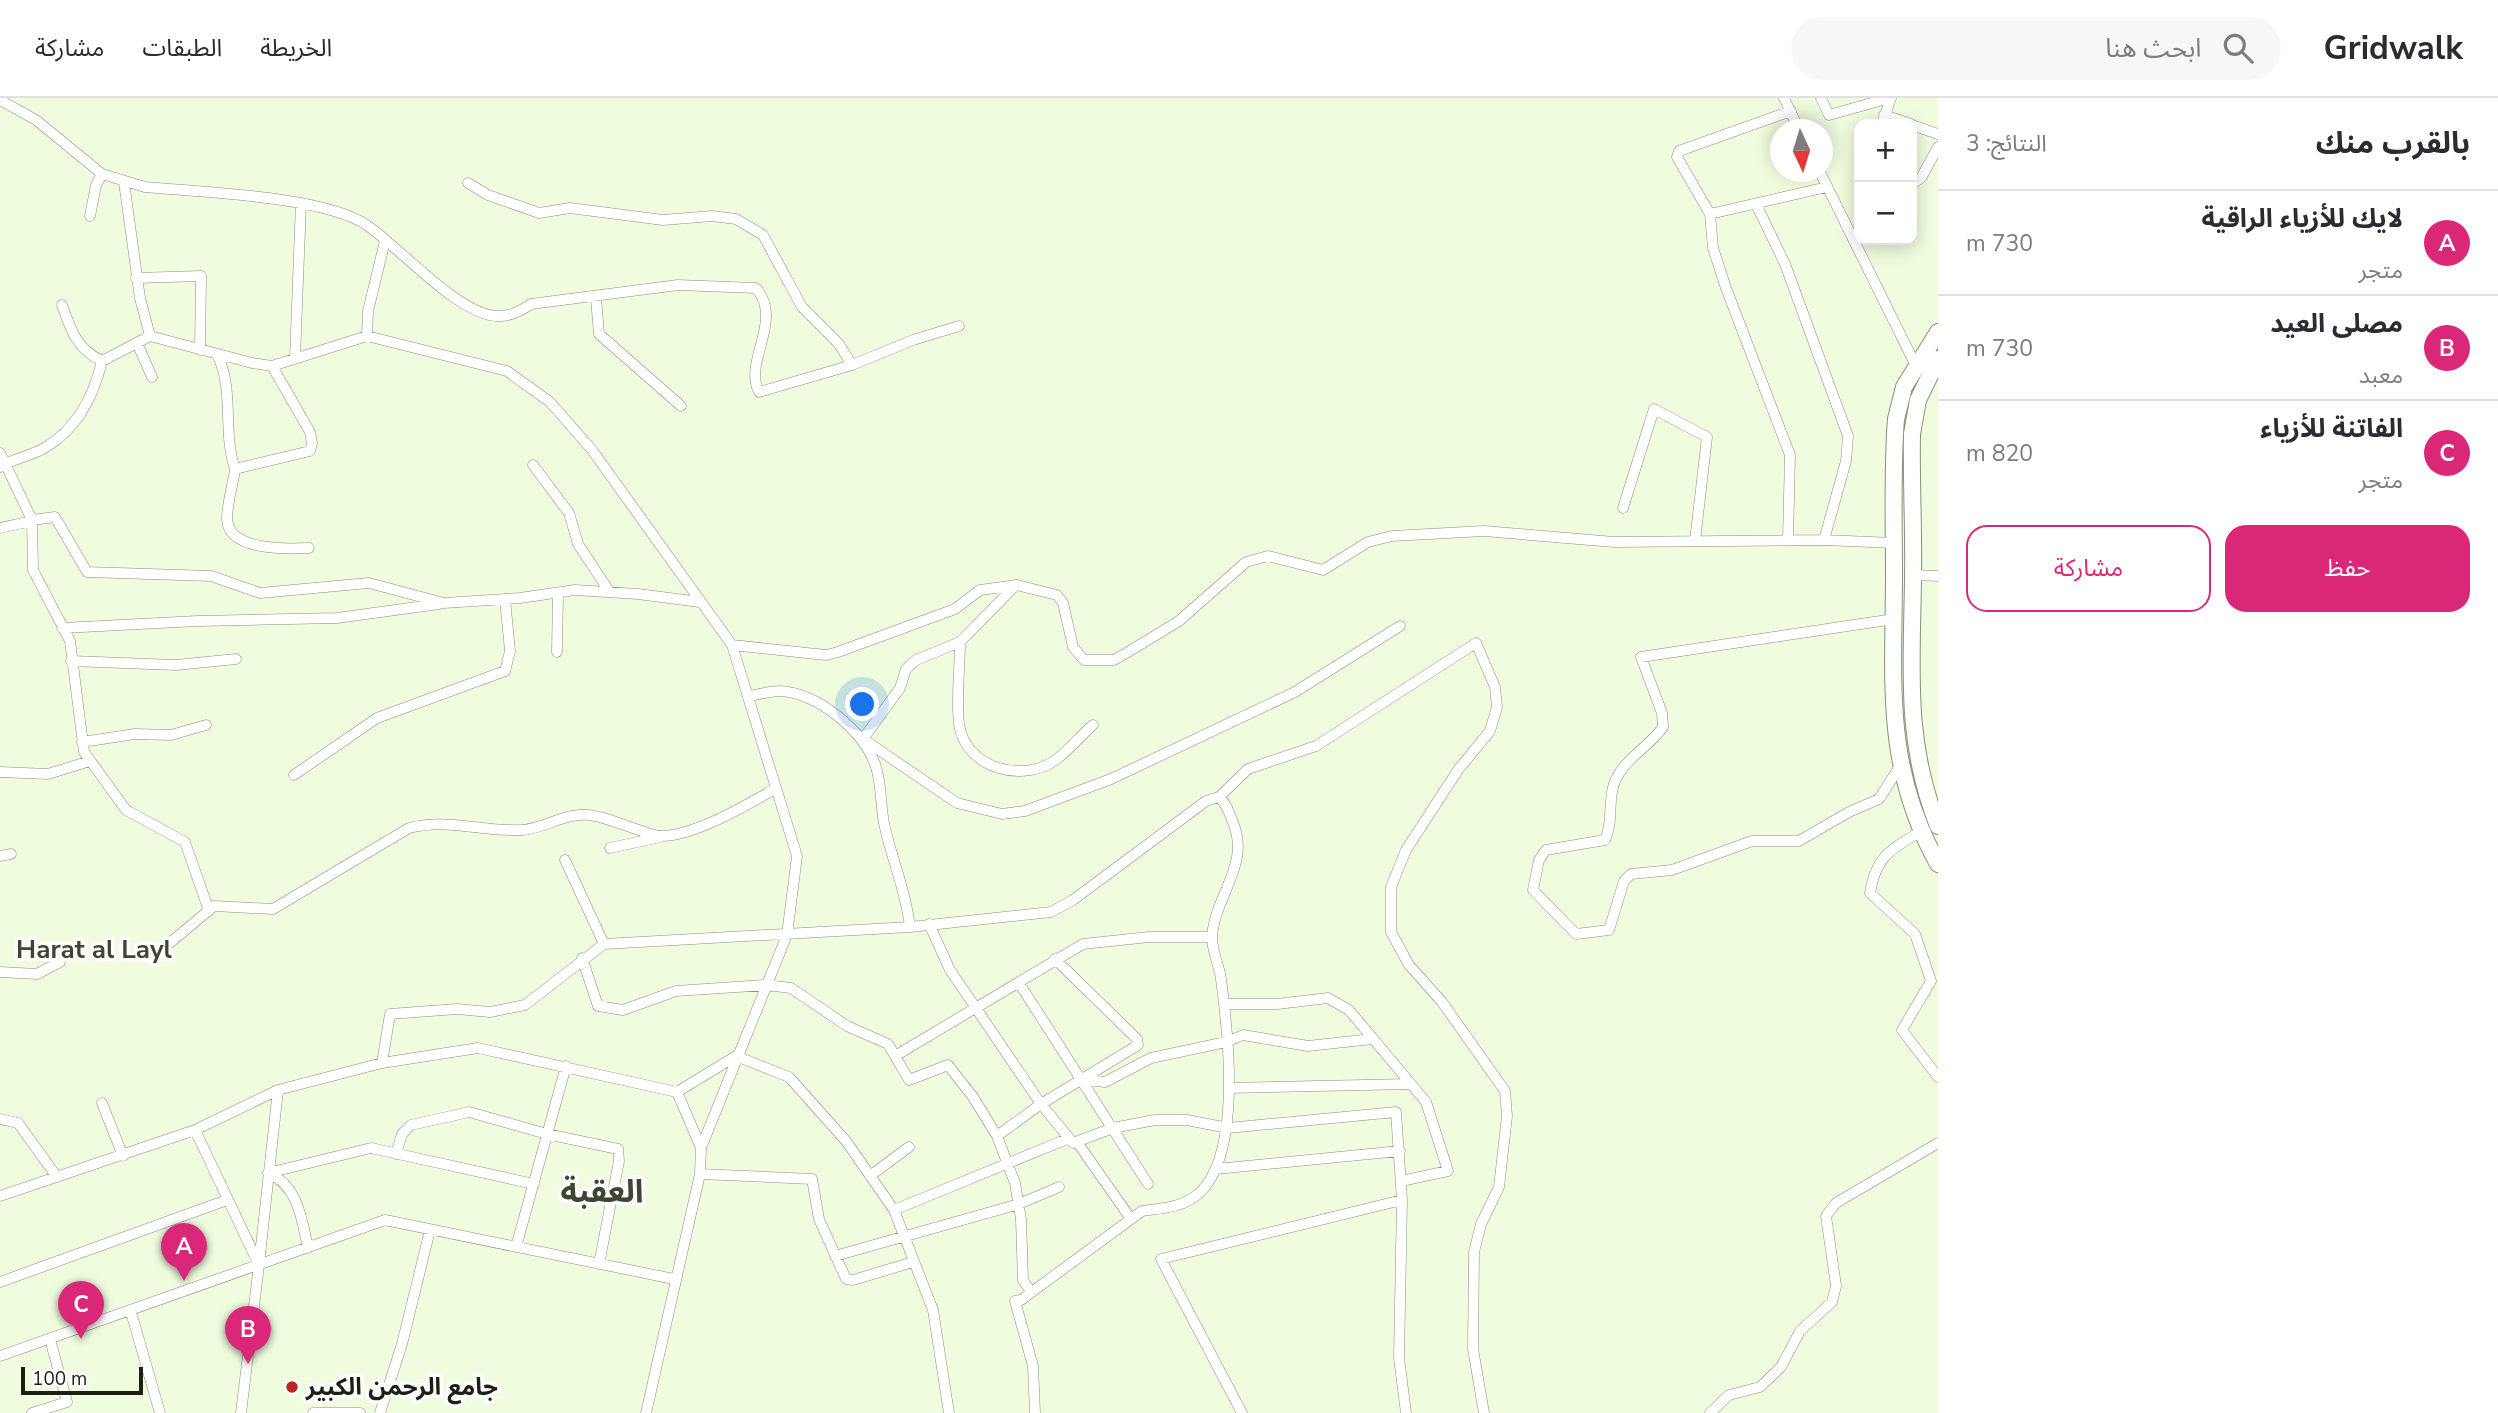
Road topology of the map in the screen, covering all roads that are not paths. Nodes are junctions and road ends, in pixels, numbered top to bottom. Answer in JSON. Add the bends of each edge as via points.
{"nodes":[{"id":1,"x":1784,"y":98,"type":"edge"},
{"id":2,"x":1821,"y":98,"type":"edge"},
{"id":3,"x":1890,"y":98,"type":"edge"},
{"id":4,"x":0,"y":100,"type":"edge"},
{"id":5,"x":1791,"y":111,"type":"junction"},
{"id":6,"x":1795,"y":119,"type":"edge"},
{"id":7,"x":1883,"y":119,"type":"edge"},
{"id":8,"x":1917,"y":126,"type":"edge"},
{"id":9,"x":1938,"y":134,"type":"edge"},
{"id":10,"x":1938,"y":147,"type":"edge"},
{"id":11,"x":102,"y":174,"type":"junction"},
{"id":12,"x":124,"y":182,"type":"junction"},
{"id":13,"x":1825,"y":182,"type":"edge"},
{"id":14,"x":1915,"y":182,"type":"edge"},
{"id":15,"x":468,"y":183,"type":"dead end"},
{"id":16,"x":1827,"y":187,"type":"junction"},
{"id":17,"x":301,"y":203,"type":"junction"},
{"id":18,"x":1756,"y":204,"type":"junction"},
{"id":19,"x":1710,"y":215,"type":"junction"},
{"id":20,"x":90,"y":216,"type":"dead end"},
{"id":21,"x":385,"y":241,"type":"junction"},
{"id":22,"x":136,"y":278,"type":"junction"},
{"id":23,"x":596,"y":298,"type":"junction"},
{"id":24,"x":62,"y":305,"type":"dead end"},
{"id":25,"x":959,"y":326,"type":"dead end"},
{"id":26,"x":1938,"y":332,"type":"edge"},
{"id":27,"x":150,"y":336,"type":"junction"},
{"id":28,"x":367,"y":336,"type":"junction"},
{"id":29,"x":137,"y":343,"type":"junction"},
{"id":30,"x":200,"y":350,"type":"junction"},
{"id":31,"x":217,"y":354,"type":"junction"},
{"id":32,"x":295,"y":359,"type":"junction"},
{"id":33,"x":1938,"y":359,"type":"edge"},
{"id":34,"x":102,"y":361,"type":"junction"},
{"id":35,"x":852,"y":365,"type":"junction"},
{"id":36,"x":272,"y":366,"type":"junction"},
{"id":37,"x":1916,"y":366,"type":"junction"},
{"id":38,"x":152,"y":377,"type":"dead end"},
{"id":39,"x":681,"y":406,"type":"dead end"},
{"id":40,"x":0,"y":453,"type":"edge"},
{"id":41,"x":3,"y":465,"type":"edge"},
{"id":42,"x":533,"y":465,"type":"dead end"},
{"id":43,"x":235,"y":470,"type":"junction"},
{"id":44,"x":1623,"y":508,"type":"dead end"},
{"id":45,"x":32,"y":520,"type":"junction"},
{"id":46,"x":0,"y":528,"type":"edge"},
{"id":47,"x":1788,"y":540,"type":"junction"},
{"id":48,"x":1824,"y":540,"type":"junction"},
{"id":49,"x":1695,"y":541,"type":"junction"},
{"id":50,"x":1894,"y":543,"type":"junction"},
{"id":51,"x":309,"y":548,"type":"dead end"},
{"id":52,"x":1894,"y":575,"type":"junction"},
{"id":53,"x":1913,"y":575,"type":"junction"},
{"id":54,"x":1938,"y":576,"type":"edge"},
{"id":55,"x":1017,"y":585,"type":"junction"},
{"id":56,"x":609,"y":591,"type":"junction"},
{"id":57,"x":558,"y":593,"type":"junction"},
{"id":58,"x":505,"y":599,"type":"junction"},
{"id":59,"x":700,"y":602,"type":"junction"},
{"id":60,"x":444,"y":603,"type":"junction"},
{"id":61,"x":1894,"y":619,"type":"junction"},
{"id":62,"x":1399,"y":626,"type":"dead end"},
{"id":63,"x":62,"y":628,"type":"junction"},
{"id":64,"x":960,"y":642,"type":"junction"},
{"id":65,"x":732,"y":645,"type":"junction"},
{"id":66,"x":557,"y":652,"type":"dead end"},
{"id":67,"x":236,"y":659,"type":"dead end"},
{"id":68,"x":71,"y":661,"type":"junction"},
{"id":69,"x":750,"y":696,"type":"junction"},
{"id":70,"x":206,"y":725,"type":"dead end"},
{"id":71,"x":1093,"y":725,"type":"dead end"},
{"id":72,"x":863,"y":739,"type":"junction"},
{"id":73,"x":82,"y":742,"type":"junction"},
{"id":74,"x":90,"y":761,"type":"junction"},
{"id":75,"x":1900,"y":766,"type":"junction"},
{"id":76,"x":0,"y":772,"type":"edge"},
{"id":77,"x":295,"y":775,"type":"dead end"},
{"id":78,"x":775,"y":789,"type":"junction"},
{"id":79,"x":1219,"y":797,"type":"junction"},
{"id":80,"x":1938,"y":826,"type":"edge"},
{"id":81,"x":1920,"y":832,"type":"junction"},
{"id":82,"x":660,"y":836,"type":"junction"},
{"id":83,"x":610,"y":848,"type":"dead end"},
{"id":84,"x":565,"y":860,"type":"dead end"},
{"id":85,"x":1938,"y":864,"type":"edge"},
{"id":86,"x":209,"y":911,"type":"junction"},
{"id":87,"x":929,"y":924,"type":"junction"},
{"id":88,"x":910,"y":927,"type":"junction"},
{"id":89,"x":787,"y":935,"type":"junction"},
{"id":90,"x":1212,"y":937,"type":"junction"},
{"id":91,"x":604,"y":944,"type":"junction"},
{"id":92,"x":165,"y":947,"type":"dead end"},
{"id":93,"x":582,"y":958,"type":"junction"},
{"id":94,"x":1055,"y":959,"type":"junction"},
{"id":95,"x":60,"y":962,"type":"dead end"},
{"id":96,"x":0,"y":972,"type":"edge"},
{"id":97,"x":1019,"y":983,"type":"junction"},
{"id":98,"x":766,"y":985,"type":"junction"},
{"id":99,"x":1224,"y":1004,"type":"junction"},
{"id":100,"x":975,"y":1008,"type":"junction"},
{"id":101,"x":1372,"y":1039,"type":"junction"},
{"id":102,"x":1226,"y":1042,"type":"junction"},
{"id":103,"x":736,"y":1056,"type":"junction"},
{"id":104,"x":895,"y":1056,"type":"junction"},
{"id":105,"x":382,"y":1063,"type":"junction"},
{"id":106,"x":566,"y":1066,"type":"junction"},
{"id":107,"x":1938,"y":1077,"type":"edge"},
{"id":108,"x":1080,"y":1079,"type":"junction"},
{"id":109,"x":1410,"y":1084,"type":"junction"},
{"id":110,"x":1229,"y":1088,"type":"junction"},
{"id":111,"x":278,"y":1090,"type":"junction"},
{"id":112,"x":677,"y":1092,"type":"junction"},
{"id":113,"x":102,"y":1103,"type":"dead end"},
{"id":114,"x":1041,"y":1104,"type":"junction"},
{"id":115,"x":0,"y":1119,"type":"edge"},
{"id":116,"x":1113,"y":1128,"type":"junction"},
{"id":117,"x":1228,"y":1128,"type":"junction"},
{"id":118,"x":195,"y":1130,"type":"junction"},
{"id":119,"x":547,"y":1135,"type":"junction"},
{"id":120,"x":997,"y":1136,"type":"junction"},
{"id":121,"x":1072,"y":1141,"type":"junction"},
{"id":122,"x":1938,"y":1143,"type":"edge"},
{"id":123,"x":909,"y":1147,"type":"dead end"},
{"id":124,"x":701,"y":1148,"type":"junction"},
{"id":125,"x":1400,"y":1151,"type":"junction"},
{"id":126,"x":396,"y":1154,"type":"junction"},
{"id":127,"x":123,"y":1156,"type":"junction"},
{"id":128,"x":1008,"y":1164,"type":"junction"},
{"id":129,"x":1216,"y":1169,"type":"junction"},
{"id":130,"x":268,"y":1173,"type":"junction"},
{"id":131,"x":700,"y":1174,"type":"junction"},
{"id":132,"x":870,"y":1176,"type":"junction"},
{"id":133,"x":57,"y":1177,"type":"junction"},
{"id":134,"x":1401,"y":1181,"type":"junction"},
{"id":135,"x":534,"y":1184,"type":"junction"},
{"id":136,"x":1148,"y":1184,"type":"dead end"},
{"id":137,"x":1059,"y":1187,"type":"dead end"},
{"id":138,"x":0,"y":1196,"type":"edge"},
{"id":139,"x":227,"y":1200,"type":"junction"},
{"id":140,"x":1402,"y":1200,"type":"junction"},
{"id":141,"x":1019,"y":1204,"type":"junction"},
{"id":142,"x":894,"y":1210,"type":"junction"},
{"id":143,"x":1131,"y":1219,"type":"junction"},
{"id":144,"x":430,"y":1230,"type":"junction"},
{"id":145,"x":903,"y":1234,"type":"junction"},
{"id":146,"x":516,"y":1247,"type":"junction"},
{"id":147,"x":308,"y":1248,"type":"junction"},
{"id":148,"x":835,"y":1256,"type":"junction"},
{"id":149,"x":913,"y":1262,"type":"junction"},
{"id":150,"x":599,"y":1264,"type":"junction"},
{"id":151,"x":259,"y":1265,"type":"junction"},
{"id":152,"x":674,"y":1279,"type":"junction"},
{"id":153,"x":0,"y":1282,"type":"edge"},
{"id":154,"x":1031,"y":1292,"type":"junction"},
{"id":155,"x":131,"y":1311,"type":"junction"},
{"id":156,"x":50,"y":1339,"type":"junction"},
{"id":157,"x":0,"y":1356,"type":"edge"},
{"id":158,"x":32,"y":1413,"type":"edge"},
{"id":159,"x":160,"y":1413,"type":"edge"},
{"id":160,"x":241,"y":1413,"type":"edge"},
{"id":161,"x":317,"y":1413,"type":"edge"},
{"id":162,"x":360,"y":1413,"type":"edge"},
{"id":163,"x":380,"y":1413,"type":"edge"},
{"id":164,"x":646,"y":1413,"type":"edge"},
{"id":165,"x":950,"y":1413,"type":"edge"},
{"id":166,"x":1035,"y":1413,"type":"edge"},
{"id":167,"x":1241,"y":1413,"type":"edge"},
{"id":168,"x":1406,"y":1413,"type":"edge"},
{"id":169,"x":1483,"y":1413,"type":"edge"},
{"id":170,"x":1710,"y":1413,"type":"edge"}],
"edges":[{"from":1,"to":5,"type":"street"},
{"from":2,"to":3,"type":"street","via":[[1829,115]]},
{"from":3,"to":7,"type":"street"},
{"from":4,"to":11,"type":"street","via":[[36,120]]},
{"from":5,"to":6,"type":"street"},
{"from":5,"to":19,"type":"street","via":[[1679,152],[1681,166]]},
{"from":8,"to":9,"type":"street"},
{"from":10,"to":14,"type":"street"},
{"from":11,"to":12,"type":"street"},
{"from":11,"to":20,"type":"street"},
{"from":12,"to":17,"type":"street"},
{"from":12,"to":22,"type":"street"},
{"from":13,"to":16,"type":"street"},
{"from":15,"to":35,"type":"street","via":[[540,213],[570,208],[663,220],[736,219],[763,235],[802,307],[839,344]]},
{"from":16,"to":18,"type":"street"},
{"from":16,"to":37,"type":"street"},
{"from":17,"to":21,"type":"street","via":[[337,211],[367,225]]},
{"from":17,"to":32,"type":"street"},
{"from":18,"to":19,"type":"street"},
{"from":18,"to":48,"type":"street","via":[[1786,264],[1848,436],[1846,461]]},
{"from":19,"to":47,"type":"street","via":[[1713,248],[1726,288],[1790,455]]},
{"from":21,"to":23,"type":"street","via":[[466,306],[497,317],[518,313],[531,304]]},
{"from":21,"to":28,"type":"street","via":[[368,311]]},
{"from":22,"to":27,"type":"street"},
{"from":22,"to":30,"type":"street","via":[[201,276]]},
{"from":23,"to":35,"type":"street","via":[[678,285],[756,288],[768,311],[757,376],[760,392]]},
{"from":23,"to":39,"type":"street","via":[[600,334]]},
{"from":24,"to":34,"type":"street","via":[[83,352]]},
{"from":25,"to":35,"type":"street"},
{"from":26,"to":37,"type":"main road"},
{"from":27,"to":29,"type":"street"},
{"from":27,"to":30,"type":"street"},
{"from":28,"to":32,"type":"street"},
{"from":28,"to":59,"type":"street","via":[[507,371],[550,402],[592,450]]},
{"from":29,"to":34,"type":"street"},
{"from":29,"to":38,"type":"street"},
{"from":30,"to":31,"type":"street"},
{"from":31,"to":36,"type":"street"},
{"from":31,"to":43,"type":"street","via":[[228,380]]},
{"from":32,"to":36,"type":"street"},
{"from":33,"to":53,"type":"main road","via":[[1918,400],[1912,434]]},
{"from":34,"to":41,"type":"street","via":[[95,390],[78,419],[47,447]]},
{"from":36,"to":43,"type":"street","via":[[310,432],[310,451]]},
{"from":37,"to":50,"type":"main road","via":[[1904,387],[1896,419]]},
{"from":40,"to":41,"type":"street"},
{"from":41,"to":45,"type":"street"},
{"from":42,"to":56,"type":"street","via":[[569,513],[578,544]]},
{"from":43,"to":51,"type":"street","via":[[227,520],[230,529],[241,540],[278,550]]},
{"from":44,"to":49,"type":"street","via":[[1654,409],[1707,437]]},
{"from":45,"to":46,"type":"street"},
{"from":45,"to":60,"type":"street","via":[[55,517],[87,572],[211,576],[260,593],[369,583]]},
{"from":45,"to":63,"type":"street","via":[[33,570]]},
{"from":47,"to":48,"type":"street"},
{"from":47,"to":49,"type":"street"},
{"from":48,"to":50,"type":"street"},
{"from":49,"to":55,"type":"street","via":[[1614,542],[1484,531],[1392,536],[1368,542],[1322,570],[1268,556],[1246,562],[1179,621],[1114,660],[1084,660],[1073,647],[1057,595]]},
{"from":50,"to":52,"type":"main road"},
{"from":52,"to":53,"type":"main road"},
{"from":52,"to":61,"type":"main road"},
{"from":53,"to":54,"type":"street"},
{"from":53,"to":80,"type":"main road","via":[[1911,708],[1916,755]]},
{"from":55,"to":64,"type":"street"},
{"from":55,"to":65,"type":"street","via":[[980,590],[955,609],[826,655]]},
{"from":56,"to":57,"type":"street"},
{"from":56,"to":59,"type":"street"},
{"from":57,"to":58,"type":"street"},
{"from":57,"to":66,"type":"street"},
{"from":58,"to":60,"type":"street"},
{"from":58,"to":77,"type":"street","via":[[510,651],[505,671],[377,718]]},
{"from":59,"to":65,"type":"street"},
{"from":60,"to":63,"type":"street","via":[[337,618]]},
{"from":61,"to":75,"type":"main road","via":[[1892,706]]},
{"from":61,"to":75,"type":"street","via":[[1641,657],[1663,727],[1622,766],[1614,784],[1611,829],[1605,840],[1546,850],[1539,860],[1533,890],[1576,934],[1609,930],[1624,881],[1631,874],[1672,870],[1752,841],[1800,841],[1879,799]]},
{"from":62,"to":72,"type":"street","via":[[1295,692],[1111,779],[1025,811],[1002,814],[957,803]]},
{"from":63,"to":68,"type":"street","via":[[70,641]]},
{"from":64,"to":71,"type":"street","via":[[959,725],[967,745],[985,764],[1010,772],[1056,760]]},
{"from":64,"to":72,"type":"street","via":[[916,660],[906,669],[900,688]]},
{"from":65,"to":69,"type":"street"},
{"from":67,"to":68,"type":"street","via":[[176,665]]},
{"from":68,"to":73,"type":"street"},
{"from":69,"to":72,"type":"street","via":[[770,691],[798,695],[849,723]]},
{"from":69,"to":78,"type":"street"},
{"from":70,"to":73,"type":"street","via":[[171,735],[135,734]]},
{"from":72,"to":88,"type":"street","via":[[880,785],[884,823],[905,892]]},
{"from":73,"to":74,"type":"street"},
{"from":74,"to":76,"type":"street","via":[[48,774]]},
{"from":74,"to":86,"type":"street","via":[[126,810],[185,842]]},
{"from":75,"to":81,"type":"main road"},
{"from":78,"to":82,"type":"street","via":[[710,824]]},
{"from":78,"to":89,"type":"street","via":[[797,856]]},
{"from":79,"to":87,"type":"street","via":[[1206,801],[1061,908]]},
{"from":79,"to":90,"type":"street","via":[[1238,833],[1240,855]]},
{"from":79,"to":169,"type":"street","via":[[1248,769],[1316,746],[1476,643],[1495,687],[1497,707],[1490,731],[1458,770],[1406,850],[1391,887],[1391,932],[1409,965],[1442,1002],[1505,1091],[1507,1116],[1499,1187],[1481,1224],[1474,1252],[1473,1349]]},
{"from":81,"to":85,"type":"main road"},
{"from":81,"to":107,"type":"street","via":[[1885,854],[1873,873],[1870,893],[1915,934],[1924,957],[1931,981],[1902,1030]]},
{"from":82,"to":83,"type":"street"},
{"from":82,"to":86,"type":"street","via":[[587,814],[523,830],[435,822],[410,828],[273,909],[214,906]]},
{"from":84,"to":91,"type":"street"},
{"from":86,"to":92,"type":"street"},
{"from":87,"to":88,"type":"street"},
{"from":87,"to":100,"type":"street","via":[[950,970]]},
{"from":88,"to":89,"type":"street"},
{"from":89,"to":91,"type":"street"},
{"from":89,"to":98,"type":"street"},
{"from":90,"to":94,"type":"street","via":[[1083,944]]},
{"from":90,"to":99,"type":"street"},
{"from":91,"to":93,"type":"street"},
{"from":93,"to":98,"type":"street","via":[[598,1006],[623,1010],[676,991]]},
{"from":93,"to":105,"type":"street","via":[[525,1005],[505,1011],[390,1014]]},
{"from":94,"to":97,"type":"street"},
{"from":94,"to":108,"type":"street","via":[[1139,1045]]},
{"from":95,"to":96,"type":"street","via":[[37,974]]},
{"from":97,"to":100,"type":"street"},
{"from":97,"to":108,"type":"street"},
{"from":98,"to":103,"type":"street"},
{"from":98,"to":104,"type":"street","via":[[791,988],[847,1026],[888,1044]]},
{"from":99,"to":101,"type":"street","via":[[1328,998],[1349,1010]]},
{"from":99,"to":102,"type":"street"},
{"from":100,"to":104,"type":"street"},
{"from":100,"to":114,"type":"street"},
{"from":101,"to":102,"type":"street","via":[[1308,1046],[1243,1035]]},
{"from":101,"to":109,"type":"street"},
{"from":102,"to":108,"type":"street","via":[[1151,1058],[1105,1082]]},
{"from":102,"to":110,"type":"street"},
{"from":103,"to":112,"type":"street"},
{"from":103,"to":124,"type":"street"},
{"from":103,"to":132,"type":"street","via":[[789,1077],[846,1141]]},
{"from":104,"to":120,"type":"street","via":[[909,1080],[948,1065]]},
{"from":105,"to":106,"type":"street","via":[[478,1048]]},
{"from":105,"to":111,"type":"street"},
{"from":106,"to":112,"type":"street"},
{"from":106,"to":119,"type":"street"},
{"from":108,"to":114,"type":"street"},
{"from":108,"to":116,"type":"street"},
{"from":109,"to":110,"type":"street"},
{"from":109,"to":134,"type":"street","via":[[1426,1102],[1448,1171]]},
{"from":110,"to":117,"type":"street"},
{"from":111,"to":118,"type":"street"},
{"from":111,"to":130,"type":"street"},
{"from":112,"to":124,"type":"street"},
{"from":113,"to":127,"type":"street"},
{"from":114,"to":120,"type":"street"},
{"from":114,"to":121,"type":"street"},
{"from":115,"to":133,"type":"street","via":[[18,1123]]},
{"from":116,"to":117,"type":"street","via":[[1166,1120]]},
{"from":116,"to":121,"type":"street"},
{"from":116,"to":136,"type":"street"},
{"from":117,"to":125,"type":"street","via":[[1391,1111],[1398,1115]]},
{"from":117,"to":129,"type":"street"},
{"from":118,"to":127,"type":"street"},
{"from":118,"to":139,"type":"street"},
{"from":119,"to":126,"type":"street","via":[[469,1112],[411,1125],[402,1134]]},
{"from":119,"to":135,"type":"street"},
{"from":119,"to":150,"type":"street","via":[[618,1149]]},
{"from":120,"to":128,"type":"street"},
{"from":121,"to":128,"type":"street"},
{"from":121,"to":143,"type":"street"},
{"from":122,"to":170,"type":"street","via":[[1836,1203],[1826,1216],[1836,1286],[1832,1302],[1800,1331],[1781,1367],[1760,1387],[1730,1395]]},
{"from":123,"to":132,"type":"street"},
{"from":124,"to":131,"type":"street"},
{"from":125,"to":129,"type":"street"},
{"from":125,"to":134,"type":"street"},
{"from":126,"to":130,"type":"street","via":[[371,1148]]},
{"from":126,"to":135,"type":"street"},
{"from":127,"to":133,"type":"street"},
{"from":128,"to":141,"type":"street"},
{"from":128,"to":142,"type":"street"},
{"from":129,"to":143,"type":"street","via":[[1194,1198],[1164,1210],[1142,1211]]},
{"from":130,"to":147,"type":"street","via":[[283,1179],[295,1198]]},
{"from":130,"to":151,"type":"street"},
{"from":131,"to":148,"type":"street","via":[[812,1179],[819,1220]]},
{"from":131,"to":152,"type":"street"},
{"from":132,"to":142,"type":"street"},
{"from":133,"to":138,"type":"street"},
{"from":134,"to":140,"type":"street"},
{"from":135,"to":146,"type":"street"},
{"from":137,"to":141,"type":"street"},
{"from":139,"to":151,"type":"street"},
{"from":139,"to":153,"type":"street"},
{"from":140,"to":167,"type":"street","via":[[1161,1259]]},
{"from":140,"to":168,"type":"street","via":[[1399,1358]]},
{"from":141,"to":145,"type":"street"},
{"from":141,"to":154,"type":"street","via":[[1023,1280]]},
{"from":142,"to":145,"type":"street"},
{"from":143,"to":154,"type":"street"},
{"from":144,"to":146,"type":"street"},
{"from":144,"to":147,"type":"street","via":[[385,1220]]},
{"from":144,"to":163,"type":"street"},
{"from":145,"to":148,"type":"street"},
{"from":145,"to":149,"type":"street"},
{"from":146,"to":150,"type":"street"},
{"from":147,"to":151,"type":"street"},
{"from":148,"to":149,"type":"street","via":[[846,1279],[853,1280]]},
{"from":149,"to":165,"type":"street","via":[[933,1310]]},
{"from":150,"to":152,"type":"street"},
{"from":151,"to":155,"type":"street"},
{"from":151,"to":160,"type":"street"},
{"from":152,"to":164,"type":"street"},
{"from":154,"to":166,"type":"street","via":[[1015,1301],[1015,1306],[1033,1366]]},
{"from":155,"to":156,"type":"street"},
{"from":155,"to":159,"type":"street"},
{"from":156,"to":157,"type":"street"},
{"from":156,"to":158,"type":"street","via":[[67,1402]]},
{"from":161,"to":162,"type":"street"}]}
